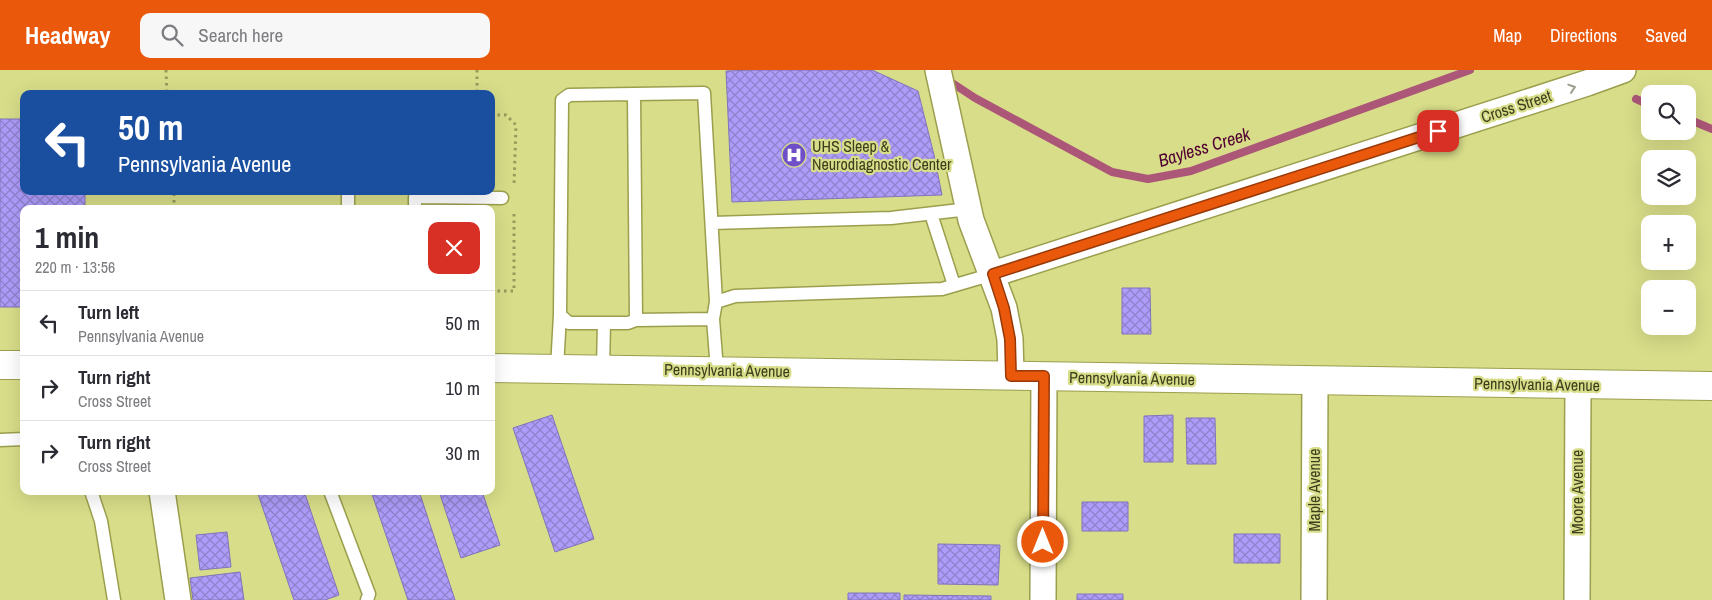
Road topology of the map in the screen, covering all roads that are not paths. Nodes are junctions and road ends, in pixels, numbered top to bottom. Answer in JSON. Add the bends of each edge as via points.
{"nodes":[{"id":1,"x":1623,"y":70,"type":"edge"},
{"id":2,"x":940,"y":81,"type":"edge"},
{"id":3,"x":634,"y":94,"type":"junction"},
{"id":4,"x":502,"y":198,"type":"dead end"},
{"id":5,"x":415,"y":205,"type":"edge"},
{"id":6,"x":968,"y":209,"type":"junction"},
{"id":7,"x":931,"y":214,"type":"junction"},
{"id":8,"x":712,"y":223,"type":"junction"},
{"id":9,"x":993,"y":274,"type":"junction"},
{"id":10,"x":954,"y":285,"type":"junction"},
{"id":11,"x":716,"y":302,"type":"junction"},
{"id":12,"x":560,"y":314,"type":"junction"},
{"id":13,"x":714,"y":319,"type":"junction"},
{"id":14,"x":636,"y":320,"type":"junction"},
{"id":15,"x":604,"y":323,"type":"junction"},
{"id":16,"x":20,"y":365,"type":"edge"},
{"id":17,"x":0,"y":366,"type":"edge"},
{"id":18,"x":495,"y":368,"type":"edge"},
{"id":19,"x":557,"y":368,"type":"junction"},
{"id":20,"x":603,"y":368,"type":"junction"},
{"id":21,"x":717,"y":370,"type":"junction"},
{"id":22,"x":1011,"y":376,"type":"junction"},
{"id":23,"x":1044,"y":376,"type":"junction"},
{"id":24,"x":1315,"y":381,"type":"junction"},
{"id":25,"x":1578,"y":384,"type":"junction"},
{"id":26,"x":1712,"y":386,"type":"edge"},
{"id":27,"x":20,"y":439,"type":"edge"},
{"id":28,"x":0,"y":440,"type":"edge"},
{"id":29,"x":92,"y":495,"type":"edge"},
{"id":30,"x":163,"y":495,"type":"edge"},
{"id":31,"x":332,"y":495,"type":"edge"},
{"id":32,"x":114,"y":600,"type":"edge"},
{"id":33,"x":178,"y":600,"type":"edge"},
{"id":34,"x":367,"y":600,"type":"edge"},
{"id":35,"x":1043,"y":600,"type":"edge"},
{"id":36,"x":1314,"y":600,"type":"edge"},
{"id":37,"x":1577,"y":600,"type":"edge"}],
"edges":[{"from":9,"to":1,"type":"street","name":"Cross Street","one_way":true},
{"from":2,"to":6,"type":"street"},
{"from":3,"to":8,"type":"lane","via":[[704,93]]},
{"from":3,"to":12,"type":"lane","via":[[569,95],[562,100]]},
{"from":3,"to":14,"type":"lane"},
{"from":4,"to":5,"type":"lane","via":[[415,197]]},
{"from":6,"to":7,"type":"lane"},
{"from":6,"to":9,"type":"street"},
{"from":7,"to":8,"type":"lane"},
{"from":7,"to":10,"type":"lane"},
{"from":8,"to":11,"type":"lane"},
{"from":9,"to":10,"type":"lane"},
{"from":9,"to":22,"type":"street","via":[[1010,339]]},
{"from":10,"to":11,"type":"lane","via":[[942,289],[735,296]]},
{"from":11,"to":13,"type":"lane"},
{"from":12,"to":15,"type":"lane","via":[[569,323]]},
{"from":12,"to":19,"type":"lane"},
{"from":13,"to":14,"type":"lane"},
{"from":13,"to":21,"type":"lane"},
{"from":14,"to":15,"type":"lane"},
{"from":15,"to":20,"type":"lane"},
{"from":16,"to":17,"type":"street"},
{"from":18,"to":19,"type":"street","name":"Pennsylvania Avenue"},
{"from":19,"to":20,"type":"street","name":"Pennsylvania Avenue"},
{"from":20,"to":21,"type":"street","name":"Pennsylvania Avenue"},
{"from":21,"to":22,"type":"street","name":"Pennsylvania Avenue"},
{"from":22,"to":23,"type":"street","name":"Pennsylvania Avenue"},
{"from":23,"to":24,"type":"street","name":"Pennsylvania Avenue"},
{"from":23,"to":35,"type":"street"},
{"from":24,"to":25,"type":"street","name":"Pennsylvania Avenue"},
{"from":24,"to":36,"type":"street","name":"Maple Avenue"},
{"from":25,"to":26,"type":"street","name":"Pennsylvania Avenue"},
{"from":25,"to":37,"type":"street","name":"Moore Avenue"},
{"from":27,"to":28,"type":"lane"},
{"from":29,"to":32,"type":"lane","via":[[101,521]]},
{"from":30,"to":33,"type":"street"},
{"from":31,"to":34,"type":"lane","via":[[369,594]]}]}
